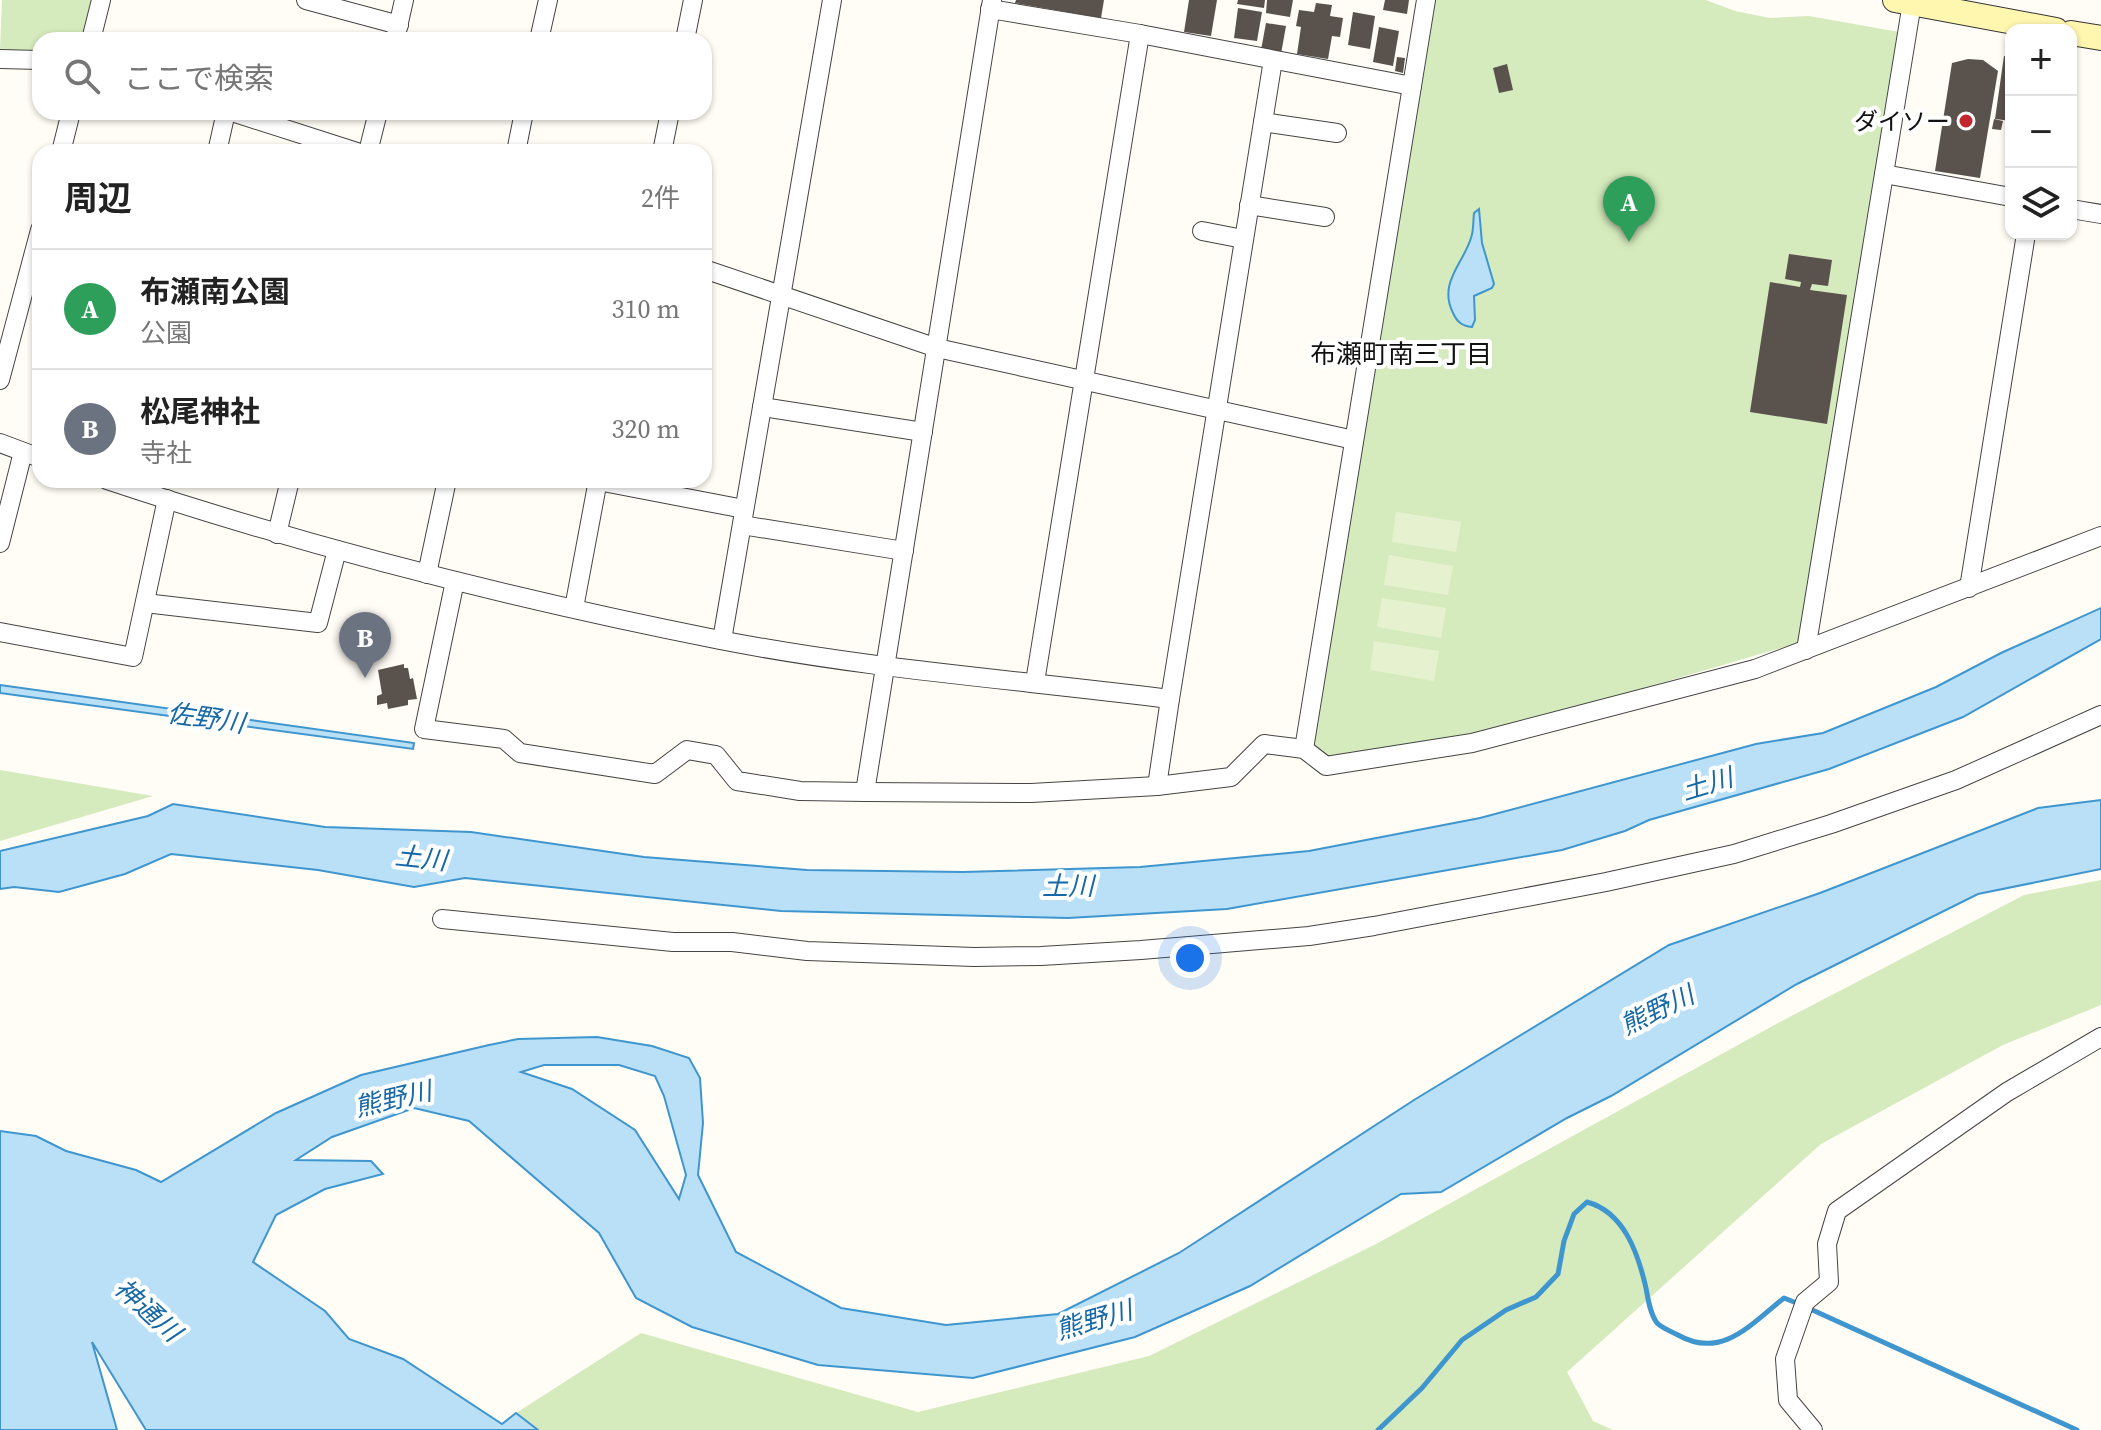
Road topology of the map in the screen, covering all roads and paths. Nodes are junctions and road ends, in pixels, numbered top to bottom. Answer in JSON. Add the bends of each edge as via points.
{"nodes":[{"id":1,"x":101,"y":0,"type":"edge"},
{"id":2,"x":306,"y":0,"type":"edge"},
{"id":3,"x":404,"y":0,"type":"edge"},
{"id":4,"x":548,"y":0,"type":"edge"},
{"id":5,"x":693,"y":0,"type":"edge"},
{"id":6,"x":832,"y":0,"type":"edge"},
{"id":7,"x":1426,"y":0,"type":"edge"},
{"id":8,"x":1903,"y":2,"type":"edge"},
{"id":9,"x":991,"y":4,"type":"edge"},
{"id":10,"x":2023,"y":24,"type":"edge"},
{"id":11,"x":93,"y":32,"type":"edge"},
{"id":12,"x":397,"y":32,"type":"edge"},
{"id":13,"x":541,"y":32,"type":"edge"},
{"id":14,"x":687,"y":32,"type":"edge"},
{"id":15,"x":1140,"y":34,"type":"junction"},
{"id":16,"x":2077,"y":34,"type":"edge"},
{"id":17,"x":2101,"y":38,"type":"edge"},
{"id":18,"x":0,"y":59,"type":"edge"},
{"id":19,"x":32,"y":60,"type":"edge"},
{"id":20,"x":1273,"y":60,"type":"junction"},
{"id":21,"x":1412,"y":86,"type":"junction"},
{"id":22,"x":69,"y":120,"type":"edge"},
{"id":23,"x":227,"y":120,"type":"edge"},
{"id":24,"x":255,"y":120,"type":"edge"},
{"id":25,"x":376,"y":120,"type":"edge"},
{"id":26,"x":522,"y":120,"type":"edge"},
{"id":27,"x":668,"y":120,"type":"edge"},
{"id":28,"x":1263,"y":122,"type":"junction"},
{"id":29,"x":1337,"y":133,"type":"dead end"},
{"id":30,"x":63,"y":144,"type":"edge"},
{"id":31,"x":219,"y":144,"type":"edge"},
{"id":32,"x":331,"y":144,"type":"edge"},
{"id":33,"x":370,"y":144,"type":"edge"},
{"id":34,"x":518,"y":144,"type":"edge"},
{"id":35,"x":664,"y":144,"type":"edge"},
{"id":36,"x":1884,"y":174,"type":"junction"},
{"id":37,"x":2005,"y":196,"type":"edge"},
{"id":38,"x":1249,"y":205,"type":"junction"},
{"id":39,"x":2077,"y":210,"type":"edge"},
{"id":40,"x":2101,"y":214,"type":"edge"},
{"id":41,"x":1325,"y":217,"type":"dead end"},
{"id":42,"x":1202,"y":231,"type":"dead end"},
{"id":43,"x":1243,"y":239,"type":"junction"},
{"id":44,"x":2025,"y":240,"type":"edge"},
{"id":45,"x":32,"y":260,"type":"edge"},
{"id":46,"x":712,"y":272,"type":"edge"},
{"id":47,"x":780,"y":295,"type":"junction"},
{"id":48,"x":937,"y":348,"type":"junction"},
{"id":49,"x":0,"y":380,"type":"edge"},
{"id":50,"x":1084,"y":380,"type":"junction"},
{"id":51,"x":762,"y":407,"type":"junction"},
{"id":52,"x":1216,"y":410,"type":"junction"},
{"id":53,"x":923,"y":432,"type":"junction"},
{"id":54,"x":1354,"y":440,"type":"junction"},
{"id":55,"x":0,"y":443,"type":"edge"},
{"id":56,"x":32,"y":455,"type":"edge"},
{"id":57,"x":144,"y":488,"type":"edge"},
{"id":58,"x":288,"y":488,"type":"edge"},
{"id":59,"x":445,"y":488,"type":"edge"},
{"id":60,"x":597,"y":488,"type":"edge"},
{"id":61,"x":626,"y":488,"type":"edge"},
{"id":62,"x":167,"y":499,"type":"junction"},
{"id":63,"x":743,"y":517,"type":"junction"},
{"id":64,"x":277,"y":534,"type":"junction"},
{"id":65,"x":2101,"y":536,"type":"edge"},
{"id":66,"x":0,"y":543,"type":"edge"},
{"id":67,"x":337,"y":550,"type":"junction"},
{"id":68,"x":904,"y":551,"type":"junction"},
{"id":69,"x":427,"y":574,"type":"junction"},
{"id":70,"x":455,"y":581,"type":"junction"},
{"id":71,"x":1969,"y":588,"type":"junction"},
{"id":72,"x":145,"y":603,"type":"junction"},
{"id":73,"x":574,"y":608,"type":"junction"},
{"id":74,"x":0,"y":632,"type":"edge"},
{"id":75,"x":722,"y":640,"type":"junction"},
{"id":76,"x":1806,"y":650,"type":"junction"},
{"id":77,"x":885,"y":667,"type":"junction"},
{"id":78,"x":1035,"y":682,"type":"junction"},
{"id":79,"x":1170,"y":699,"type":"junction"},
{"id":80,"x":2101,"y":715,"type":"edge"},
{"id":81,"x":1304,"y":749,"type":"junction"},
{"id":82,"x":1157,"y":786,"type":"junction"},
{"id":83,"x":865,"y":792,"type":"junction"},
{"id":84,"x":442,"y":919,"type":"dead end"},
{"id":85,"x":2101,"y":1037,"type":"edge"},
{"id":86,"x":1813,"y":1430,"type":"edge"}],
"edges":[{"from":1,"to":11,"type":"street"},
{"from":2,"to":12,"type":"street"},
{"from":3,"to":12,"type":"street"},
{"from":4,"to":13,"type":"street"},
{"from":5,"to":14,"type":"street"},
{"from":6,"to":47,"type":"street"},
{"from":7,"to":21,"type":"street"},
{"from":8,"to":10,"type":"street"},
{"from":8,"to":36,"type":"street"},
{"from":9,"to":15,"type":"street"},
{"from":9,"to":48,"type":"street"},
{"from":15,"to":20,"type":"street"},
{"from":15,"to":50,"type":"street"},
{"from":16,"to":17,"type":"street"},
{"from":18,"to":19,"type":"street"},
{"from":20,"to":21,"type":"street"},
{"from":20,"to":28,"type":"street"},
{"from":21,"to":54,"type":"street"},
{"from":22,"to":30,"type":"street"},
{"from":23,"to":31,"type":"street"},
{"from":24,"to":32,"type":"street"},
{"from":25,"to":33,"type":"street"},
{"from":26,"to":34,"type":"street"},
{"from":27,"to":35,"type":"street"},
{"from":28,"to":29,"type":"street"},
{"from":28,"to":38,"type":"street"},
{"from":36,"to":37,"type":"street"},
{"from":36,"to":76,"type":"street","via":[[1874,205]]},
{"from":38,"to":41,"type":"street"},
{"from":38,"to":43,"type":"street"},
{"from":39,"to":40,"type":"street"},
{"from":42,"to":43,"type":"street"},
{"from":43,"to":52,"type":"street"},
{"from":44,"to":71,"type":"street"},
{"from":45,"to":49,"type":"street"},
{"from":46,"to":47,"type":"street"},
{"from":47,"to":48,"type":"street"},
{"from":47,"to":51,"type":"street"},
{"from":48,"to":50,"type":"street"},
{"from":48,"to":53,"type":"street"},
{"from":50,"to":52,"type":"street"},
{"from":50,"to":78,"type":"street"},
{"from":51,"to":53,"type":"street"},
{"from":51,"to":63,"type":"street"},
{"from":52,"to":54,"type":"street"},
{"from":52,"to":79,"type":"street"},
{"from":53,"to":68,"type":"street"},
{"from":54,"to":81,"type":"street"},
{"from":55,"to":56,"type":"street"},
{"from":56,"to":66,"type":"street"},
{"from":57,"to":62,"type":"street"},
{"from":58,"to":64,"type":"street"},
{"from":59,"to":69,"type":"street"},
{"from":60,"to":73,"type":"street"},
{"from":61,"to":63,"type":"street"},
{"from":62,"to":64,"type":"street"},
{"from":62,"to":72,"type":"street"},
{"from":63,"to":68,"type":"street"},
{"from":63,"to":75,"type":"street"},
{"from":64,"to":67,"type":"street"},
{"from":65,"to":71,"type":"street"},
{"from":67,"to":69,"type":"street"},
{"from":67,"to":72,"type":"street","via":[[318,623]]},
{"from":68,"to":77,"type":"street"},
{"from":69,"to":70,"type":"street"},
{"from":70,"to":73,"type":"street"},
{"from":70,"to":83,"type":"street","via":[[424,729],[504,739],[520,753],[655,774],[687,750],[716,755],[737,781],[800,791]]},
{"from":71,"to":76,"type":"street"},
{"from":72,"to":74,"type":"street","via":[[133,657]]},
{"from":73,"to":75,"type":"street"},
{"from":75,"to":77,"type":"street"},
{"from":76,"to":81,"type":"street","via":[[1755,669],[1693,678],[1472,743],[1447,742],[1326,766]]},
{"from":77,"to":78,"type":"street"},
{"from":77,"to":83,"type":"street"},
{"from":78,"to":79,"type":"street"},
{"from":79,"to":82,"type":"street"},
{"from":80,"to":84,"type":"street","via":[[1956,780],[1734,854],[1309,936],[974,957],[673,942]]},
{"from":81,"to":82,"type":"street","via":[[1264,744],[1231,777]]},
{"from":82,"to":83,"type":"street","via":[[1031,793]]},
{"from":85,"to":86,"type":"street","via":[[2007,1092],[1837,1211],[1827,1244],[1829,1282],[1805,1302],[1785,1359],[1788,1400]]}]}
